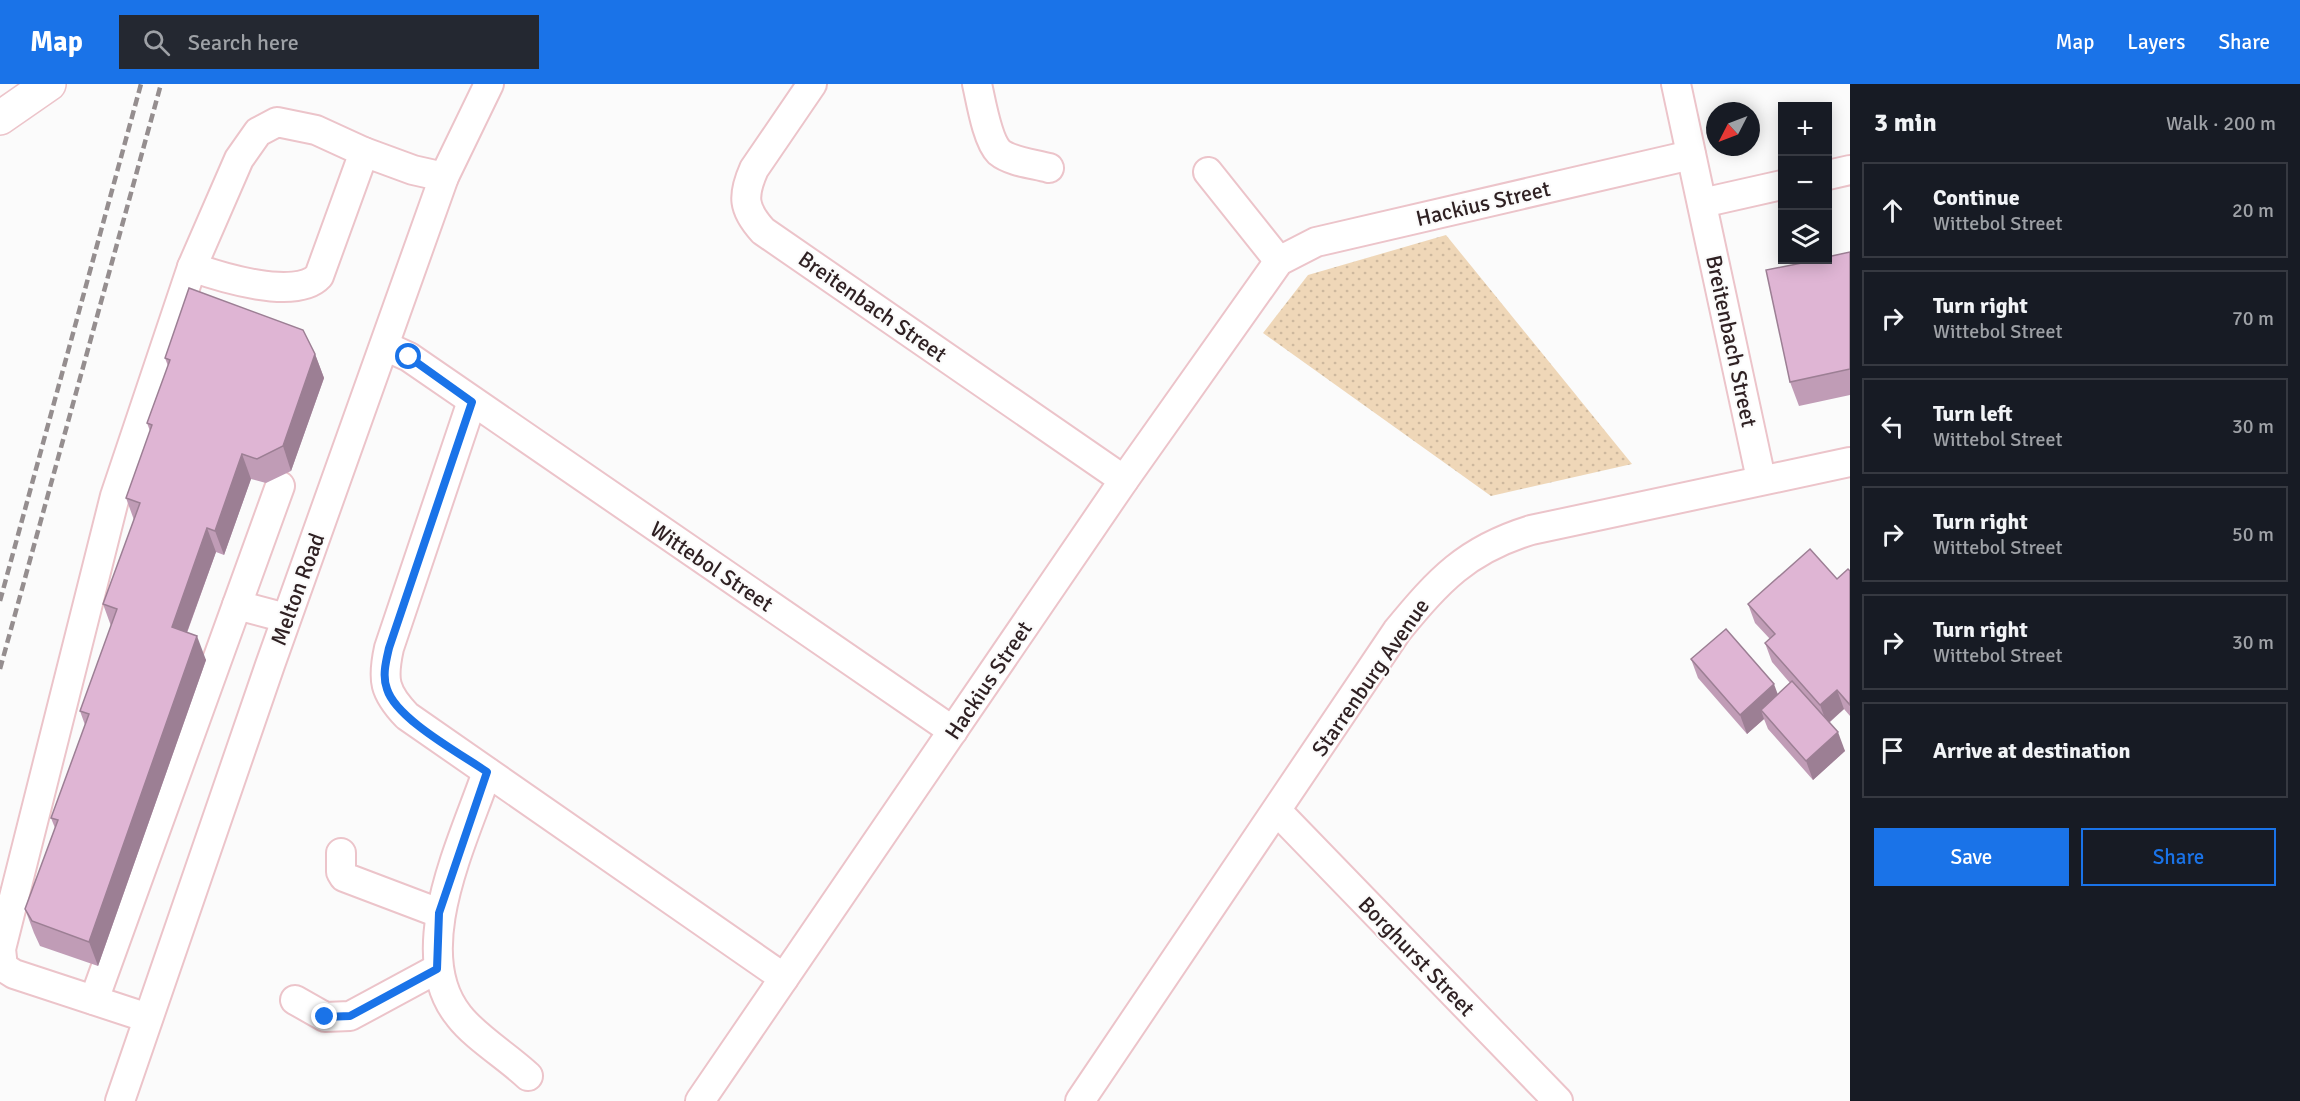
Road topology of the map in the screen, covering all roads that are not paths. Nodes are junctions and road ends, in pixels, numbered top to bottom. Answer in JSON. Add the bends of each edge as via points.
{"nodes":[{"id":1,"x":49,"y":84,"type":"edge"},
{"id":2,"x":489,"y":84,"type":"edge"},
{"id":3,"x":812,"y":84,"type":"edge"},
{"id":4,"x":977,"y":84,"type":"edge"},
{"id":5,"x":1676,"y":84,"type":"edge"},
{"id":6,"x":0,"y":118,"type":"edge"},
{"id":7,"x":364,"y":152,"type":"junction"},
{"id":8,"x":1691,"y":155,"type":"junction"},
{"id":9,"x":1049,"y":168,"type":"dead end"},
{"id":10,"x":1850,"y":170,"type":"edge"},
{"id":11,"x":1208,"y":172,"type":"dead end"},
{"id":12,"x":1832,"y":174,"type":"edge"},
{"id":13,"x":444,"y":177,"type":"junction"},
{"id":14,"x":1778,"y":186,"type":"edge"},
{"id":15,"x":1702,"y":202,"type":"junction"},
{"id":16,"x":1279,"y":261,"type":"junction"},
{"id":17,"x":192,"y":267,"type":"junction"},
{"id":18,"x":385,"y":346,"type":"junction"},
{"id":19,"x":472,"y":402,"type":"junction"},
{"id":20,"x":1850,"y":462,"type":"edge"},
{"id":21,"x":1761,"y":479,"type":"junction"},
{"id":22,"x":1124,"y":480,"type":"junction"},
{"id":23,"x":280,"y":486,"type":"dead end"},
{"id":24,"x":237,"y":605,"type":"junction"},
{"id":25,"x":286,"y":618,"type":"junction"},
{"id":26,"x":953,"y":731,"type":"junction"},
{"id":27,"x":487,"y":772,"type":"junction"},
{"id":28,"x":1277,"y":811,"type":"junction"},
{"id":29,"x":341,"y":853,"type":"dead end"},
{"id":30,"x":439,"y":913,"type":"junction"},
{"id":31,"x":437,"y":969,"type":"junction"},
{"id":32,"x":784,"y":978,"type":"junction"},
{"id":33,"x":94,"y":1000,"type":"junction"},
{"id":34,"x":295,"y":1000,"type":"dead end"},
{"id":35,"x":148,"y":1018,"type":"junction"},
{"id":36,"x":528,"y":1076,"type":"dead end"},
{"id":37,"x":120,"y":1101,"type":"edge"},
{"id":38,"x":700,"y":1101,"type":"edge"},
{"id":39,"x":1080,"y":1101,"type":"edge"},
{"id":40,"x":1558,"y":1101,"type":"edge"}],
"edges":[{"from":1,"to":6,"type":"main road"},
{"from":2,"to":13,"type":"street","name":"Melton Road"},
{"from":3,"to":22,"type":"street","name":"Breitenbach Street","via":[[747,183],[750,216],[764,231]]},
{"from":4,"to":9,"type":"street","via":[[991,138],[1000,152]]},
{"from":5,"to":8,"type":"street","name":"Breitenbach Street"},
{"from":7,"to":13,"type":"street"},
{"from":7,"to":17,"type":"street","via":[[314,282],[256,285]]},
{"from":7,"to":17,"type":"street","via":[[298,124],[277,123],[258,132],[239,159]]},
{"from":8,"to":15,"type":"street","name":"Breitenbach Street"},
{"from":8,"to":16,"type":"street","name":"Hackius Street","via":[[1316,242]]},
{"from":10,"to":12,"type":"street"},
{"from":11,"to":16,"type":"street"},
{"from":13,"to":18,"type":"street","name":"Melton Road"},
{"from":14,"to":15,"type":"street"},
{"from":15,"to":21,"type":"street","name":"Breitenbach Street"},
{"from":16,"to":22,"type":"street","name":"Hackius Street"},
{"from":17,"to":33,"type":"street","via":[[115,496],[0,949],[3,967],[14,974]]},
{"from":18,"to":19,"type":"street","name":"Wittebol Street","via":[[409,357]]},
{"from":18,"to":25,"type":"street","name":"Melton Road"},
{"from":19,"to":26,"type":"street","name":"Wittebol Street"},
{"from":19,"to":27,"type":"street","via":[[389,648],[385,678],[393,701],[407,716]]},
{"from":20,"to":21,"type":"street","name":"Starrenburg Avenue"},
{"from":21,"to":28,"type":"street","name":"Starrenburg Avenue","via":[[1531,530],[1485,547],[1462,562],[1438,583],[1397,631]]},
{"from":22,"to":26,"type":"street","name":"Hackius Street"},
{"from":23,"to":24,"type":"street"},
{"from":24,"to":25,"type":"street"},
{"from":24,"to":33,"type":"street"},
{"from":25,"to":35,"type":"street","name":"Melton Road"},
{"from":26,"to":32,"type":"street","name":"Hackius Street"},
{"from":27,"to":30,"type":"street"},
{"from":27,"to":32,"type":"street"},
{"from":28,"to":39,"type":"street","name":"Starrenburg Avenue"},
{"from":28,"to":40,"type":"street","name":"Borghurst Street"},
{"from":29,"to":30,"type":"street","via":[[344,877]]},
{"from":30,"to":31,"type":"street"},
{"from":31,"to":34,"type":"street","via":[[350,1016],[325,1017]]},
{"from":31,"to":36,"type":"street","via":[[459,1018]]},
{"from":32,"to":38,"type":"street","name":"Hackius Street"},
{"from":33,"to":35,"type":"street"},
{"from":35,"to":37,"type":"street","name":"Melton Road"}]}
